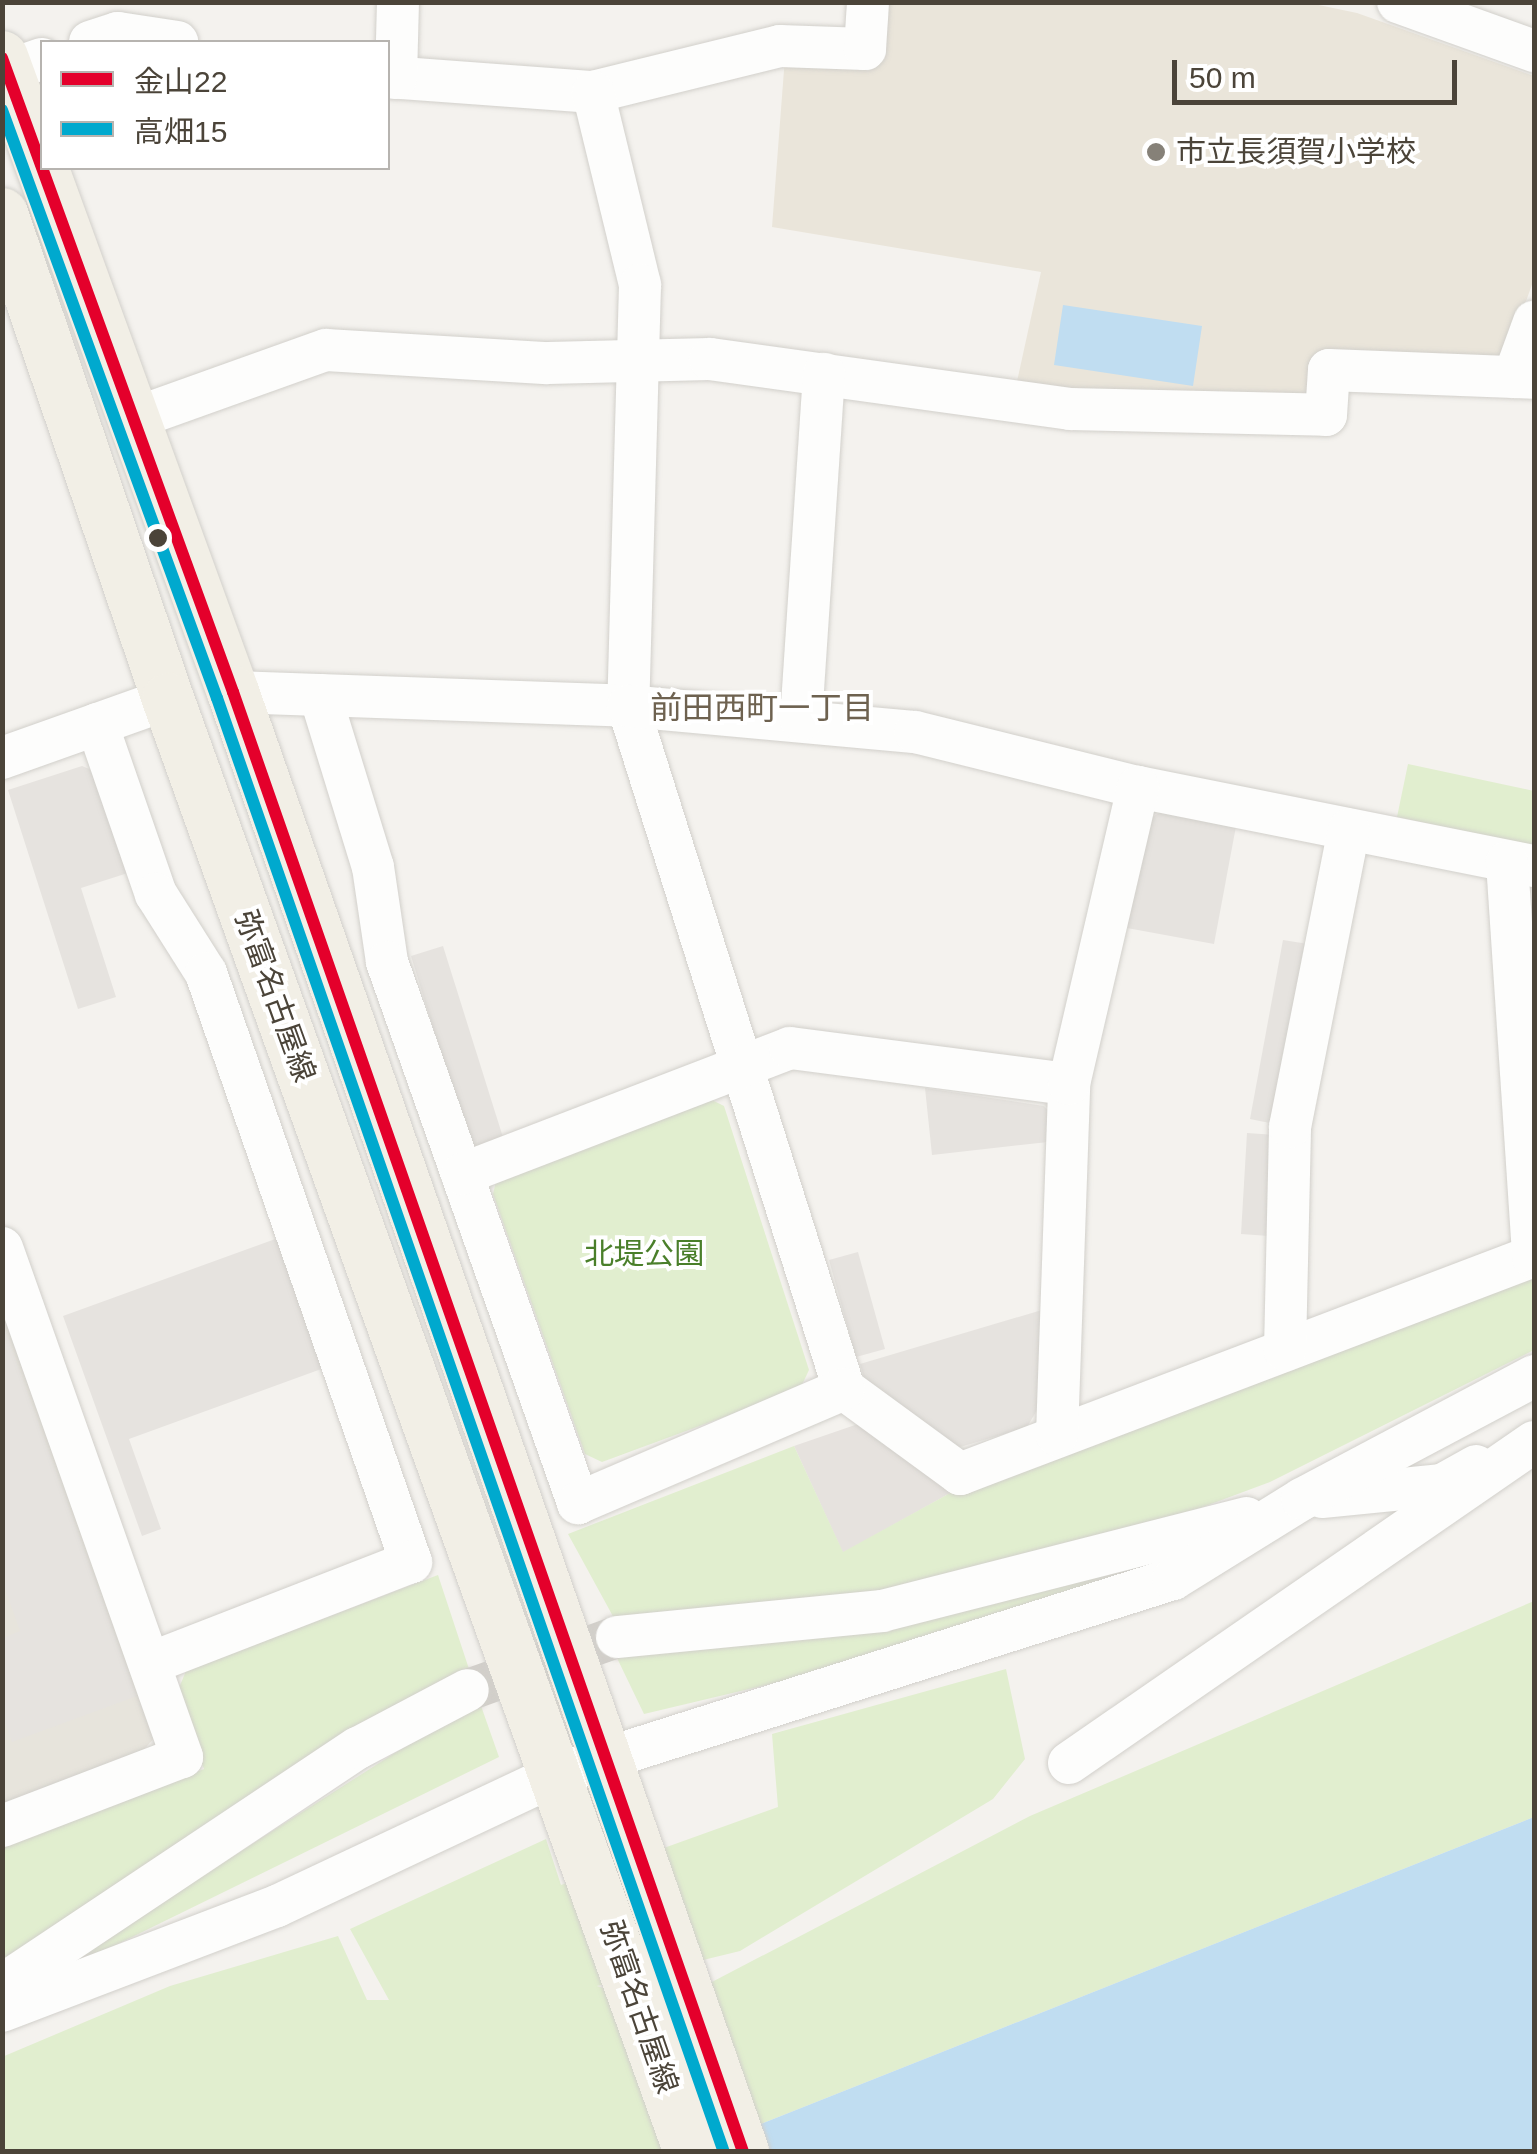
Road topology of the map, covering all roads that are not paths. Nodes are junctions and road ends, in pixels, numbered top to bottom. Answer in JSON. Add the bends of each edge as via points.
{"nodes":[{"id":1,"x":398,"y":2,"type":"edge"},
{"id":2,"x":868,"y":2,"type":"edge"},
{"id":3,"x":1398,"y":2,"type":"edge"},
{"id":4,"x":96,"y":40,"type":"edge"},
{"id":5,"x":164,"y":40,"type":"edge"},
{"id":6,"x":1534,"y":51,"type":"edge"},
{"id":7,"x":17,"y":62,"type":"edge"},
{"id":8,"x":392,"y":78,"type":"edge"},
{"id":9,"x":593,"y":92,"type":"junction"},
{"id":10,"x":40,"y":135,"type":"edge"},
{"id":11,"x":51,"y":170,"type":"edge"},
{"id":12,"x":2,"y":214,"type":"edge"},
{"id":13,"x":1534,"y":322,"type":"edge"},
{"id":14,"x":642,"y":356,"type":"junction"},
{"id":15,"x":824,"y":374,"type":"junction"},
{"id":16,"x":1524,"y":378,"type":"edge"},
{"id":17,"x":130,"y":420,"type":"junction"},
{"id":18,"x":233,"y":692,"type":"junction"},
{"id":19,"x":320,"y":695,"type":"junction"},
{"id":20,"x":168,"y":699,"type":"junction"},
{"id":21,"x":628,"y":706,"type":"junction"},
{"id":22,"x":801,"y":720,"type":"junction"},
{"id":23,"x":97,"y":724,"type":"junction"},
{"id":24,"x":2,"y":758,"type":"edge"},
{"id":25,"x":1138,"y":787,"type":"junction"},
{"id":26,"x":1349,"y":830,"type":"junction"},
{"id":27,"x":1521,"y":864,"type":"edge"},
{"id":28,"x":747,"y":1067,"type":"junction"},
{"id":29,"x":1069,"y":1084,"type":"junction"},
{"id":30,"x":462,"y":1174,"type":"junction"},
{"id":31,"x":2,"y":1248,"type":"edge"},
{"id":32,"x":1534,"y":1256,"type":"edge"},
{"id":33,"x":1285,"y":1350,"type":"junction"},
{"id":34,"x":1534,"y":1376,"type":"edge"},
{"id":35,"x":844,"y":1389,"type":"junction"},
{"id":36,"x":1534,"y":1433,"type":"edge"},
{"id":37,"x":1057,"y":1435,"type":"junction"},
{"id":38,"x":1534,"y":1442,"type":"edge"},
{"id":39,"x":1296,"y":1503,"type":"junction"},
{"id":40,"x":617,"y":1637,"type":"tunnel mouth"},
{"id":41,"x":150,"y":1662,"type":"junction"},
{"id":42,"x":468,"y":1690,"type":"tunnel mouth"},
{"id":43,"x":1069,"y":1763,"type":"dead end"},
{"id":44,"x":581,"y":1767,"type":"junction"},
{"id":45,"x":2,"y":1826,"type":"edge"},
{"id":46,"x":2,"y":1986,"type":"edge"},
{"id":47,"x":2,"y":2011,"type":"edge"},
{"id":48,"x":690,"y":2152,"type":"edge"},
{"id":49,"x":743,"y":2152,"type":"edge"}],
"edges":[{"from":1,"to":8,"type":"street"},
{"from":2,"to":9,"type":"street","via":[[865,49],[780,46]]},
{"from":3,"to":6,"type":"street"},
{"from":4,"to":5,"type":"street","via":[[118,33]]},
{"from":7,"to":10,"type":"main road","name":"弥富名古屋線"},
{"from":8,"to":9,"type":"street"},
{"from":9,"to":14,"type":"street","via":[[640,285]]},
{"from":11,"to":17,"type":"main road","name":"弥富名古屋線"},
{"from":12,"to":20,"type":"main road","name":"弥富名古屋線"},
{"from":13,"to":16,"type":"street"},
{"from":14,"to":15,"type":"street"},
{"from":14,"to":17,"type":"street","via":[[548,364],[326,350]]},
{"from":14,"to":21,"type":"street"},
{"from":15,"to":16,"type":"street","via":[[1070,409],[1326,415],[1329,370]]},
{"from":15,"to":22,"type":"street"},
{"from":17,"to":18,"type":"main road","name":"弥富名古屋線"},
{"from":18,"to":19,"type":"street"},
{"from":18,"to":44,"type":"main road","name":"弥富名古屋線"},
{"from":19,"to":21,"type":"street"},
{"from":19,"to":30,"type":"street","via":[[373,867],[387,962]]},
{"from":20,"to":23,"type":"street"},
{"from":20,"to":44,"type":"main road","name":"弥富名古屋線"},
{"from":21,"to":22,"type":"street"},
{"from":21,"to":28,"type":"street"},
{"from":22,"to":25,"type":"street","via":[[915,732]]},
{"from":23,"to":24,"type":"street"},
{"from":23,"to":41,"type":"street","via":[[156,894],[206,974],[411,1562]]},
{"from":25,"to":26,"type":"street"},
{"from":25,"to":29,"type":"street"},
{"from":26,"to":27,"type":"street"},
{"from":26,"to":33,"type":"street","via":[[1290,1127]]},
{"from":27,"to":32,"type":"street"},
{"from":28,"to":29,"type":"street","via":[[790,1048]]},
{"from":28,"to":30,"type":"street"},
{"from":28,"to":35,"type":"street"},
{"from":29,"to":37,"type":"street"},
{"from":30,"to":35,"type":"street","via":[[578,1503]]},
{"from":31,"to":41,"type":"street"},
{"from":32,"to":33,"type":"street"},
{"from":33,"to":37,"type":"street"},
{"from":34,"to":39,"type":"street"},
{"from":35,"to":37,"type":"street","via":[[960,1474]]},
{"from":36,"to":39,"type":"street","via":[[1442,1485]]},
{"from":38,"to":43,"type":"street"},
{"from":39,"to":40,"type":"street","via":[[882,1611]]},
{"from":39,"to":44,"type":"street","via":[[1173,1579]]},
{"from":41,"to":45,"type":"street","via":[[182,1757]]},
{"from":42,"to":46,"type":"street","via":[[358,1748]]},
{"from":44,"to":47,"type":"street","via":[[277,1906]]},
{"from":44,"to":48,"type":"main road","name":"弥富名古屋線","via":[[588,1862]]},
{"from":44,"to":49,"type":"main road","name":"弥富名古屋線","via":[[624,1810]]}]}
